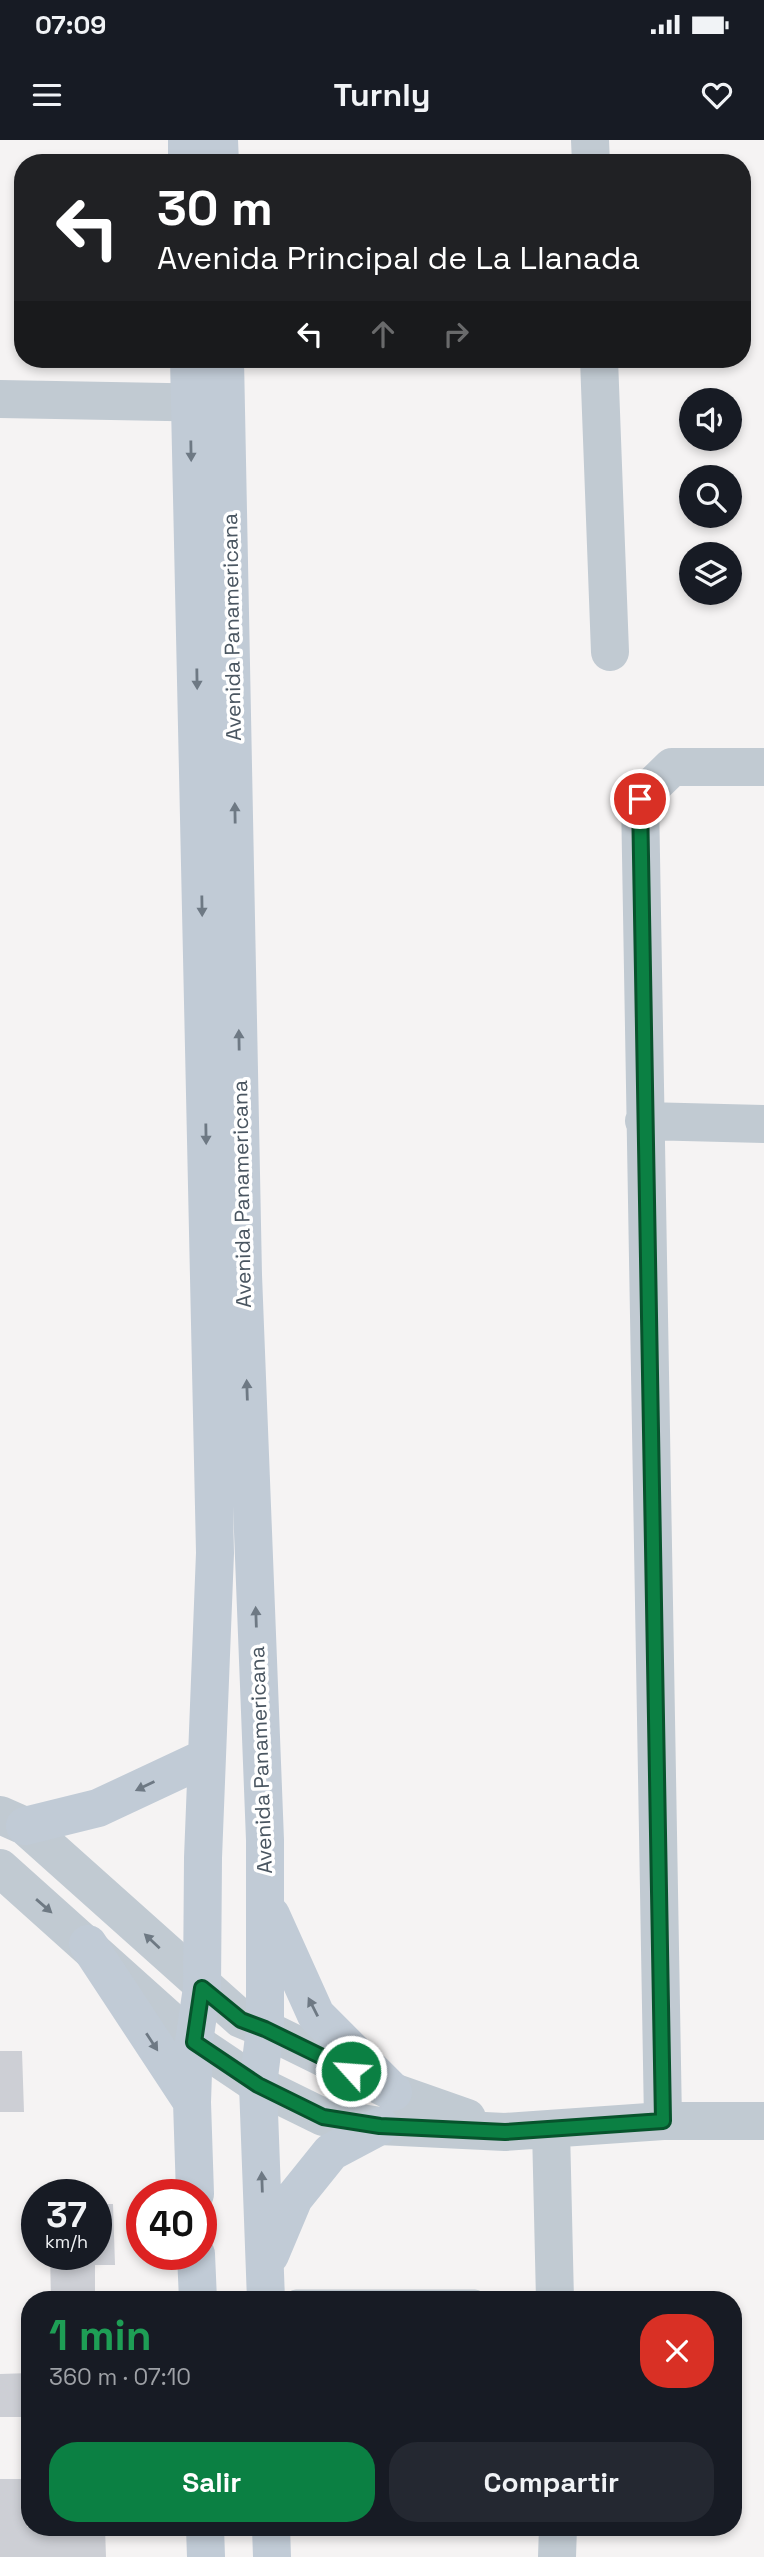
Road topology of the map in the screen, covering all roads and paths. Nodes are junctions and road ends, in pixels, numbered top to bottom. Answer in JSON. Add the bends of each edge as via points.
{"nodes":[{"id":1,"x":193,"y":368,"type":"edge"},
{"id":2,"x":221,"y":368,"type":"edge"},
{"id":3,"x":599,"y":368,"type":"edge"},
{"id":4,"x":0,"y":399,"type":"edge"},
{"id":5,"x":208,"y":402,"type":"junction"},
{"id":6,"x":610,"y":652,"type":"dead end"},
{"id":7,"x":764,"y":767,"type":"edge"},
{"id":8,"x":644,"y":1121,"type":"junction"},
{"id":9,"x":764,"y":1124,"type":"edge"},
{"id":10,"x":207,"y":1757,"type":"junction"},
{"id":11,"x":13,"y":1821,"type":"edge"},
{"id":12,"x":0,"y":1868,"type":"edge"},
{"id":13,"x":265,"y":1903,"type":"junction"},
{"id":14,"x":88,"y":1944,"type":"junction"},
{"id":15,"x":202,"y":1988,"type":"junction"},
{"id":16,"x":265,"y":2029,"type":"junction"},
{"id":17,"x":194,"y":2042,"type":"junction"},
{"id":18,"x":258,"y":2085,"type":"junction"},
{"id":19,"x":192,"y":2102,"type":"junction"},
{"id":20,"x":386,"y":2109,"type":"junction"},
{"id":21,"x":663,"y":2121,"type":"junction"},
{"id":22,"x":764,"y":2121,"type":"edge"},
{"id":23,"x":551,"y":2129,"type":"junction"},
{"id":24,"x":195,"y":2179,"type":"edge"},
{"id":25,"x":197,"y":2270,"type":"edge"},
{"id":26,"x":266,"y":2283,"type":"edge"},
{"id":27,"x":198,"y":2291,"type":"edge"},
{"id":28,"x":555,"y":2291,"type":"edge"},
{"id":29,"x":205,"y":2536,"type":"edge"},
{"id":30,"x":271,"y":2536,"type":"edge"},
{"id":31,"x":558,"y":2536,"type":"edge"},
{"id":32,"x":206,"y":2557,"type":"edge"},
{"id":33,"x":272,"y":2557,"type":"edge"},
{"id":34,"x":558,"y":2557,"type":"edge"}],
"edges":[{"from":1,"to":5,"type":"main road","name":"Avenida Panamericana"},
{"from":2,"to":5,"type":"main road","name":"Avenida Panamericana"},
{"from":3,"to":6,"type":"street"},
{"from":4,"to":5,"type":"street"},
{"from":5,"to":10,"type":"main road","name":"Avenida Panamericana","one_way":true,"via":[[215,1553]]},
{"from":13,"to":5,"type":"main road","name":"Avenida Panamericana","one_way":true},
{"from":7,"to":8,"type":"street","via":[[671,768],[640,799]]},
{"from":8,"to":9,"type":"street"},
{"from":8,"to":21,"type":"street"},
{"from":10,"to":11,"type":"main road","one_way":true,"via":[[98,1808]]},
{"from":10,"to":15,"type":"main road","name":"Avenida Panamericana"},
{"from":15,"to":11,"type":"street","one_way":true},
{"from":12,"to":14,"type":"street","one_way":true},
{"from":13,"to":16,"type":"main road","name":"Avenida Panamericana"},
{"from":20,"to":13,"type":"main road","one_way":true,"via":[[316,2015]]},
{"from":14,"to":17,"type":"street"},
{"from":14,"to":19,"type":"main road","one_way":true},
{"from":15,"to":16,"type":"street","via":[[241,2020]]},
{"from":15,"to":17,"type":"main road","name":"Avenida Panamericana"},
{"from":16,"to":18,"type":"main road","name":"Avenida Panamericana"},
{"from":16,"to":20,"type":"street"},
{"from":17,"to":18,"type":"street"},
{"from":17,"to":19,"type":"main road","name":"Avenida Panamericana"},
{"from":18,"to":20,"type":"street","via":[[323,2117]]},
{"from":26,"to":18,"type":"main road","name":"Avenida Panamericana","one_way":true},
{"from":19,"to":24,"type":"main road","name":"Avenida Panamericana"},
{"from":20,"to":23,"type":"street","via":[[505,2132]]},
{"from":20,"to":26,"type":"main road","via":[[331,2152],[294,2198]]},
{"from":21,"to":22,"type":"street"},
{"from":21,"to":23,"type":"street"},
{"from":23,"to":28,"type":"street"},
{"from":25,"to":27,"type":"main road"},
{"from":29,"to":32,"type":"main road"},
{"from":30,"to":33,"type":"main road"},
{"from":31,"to":34,"type":"street"}]}
